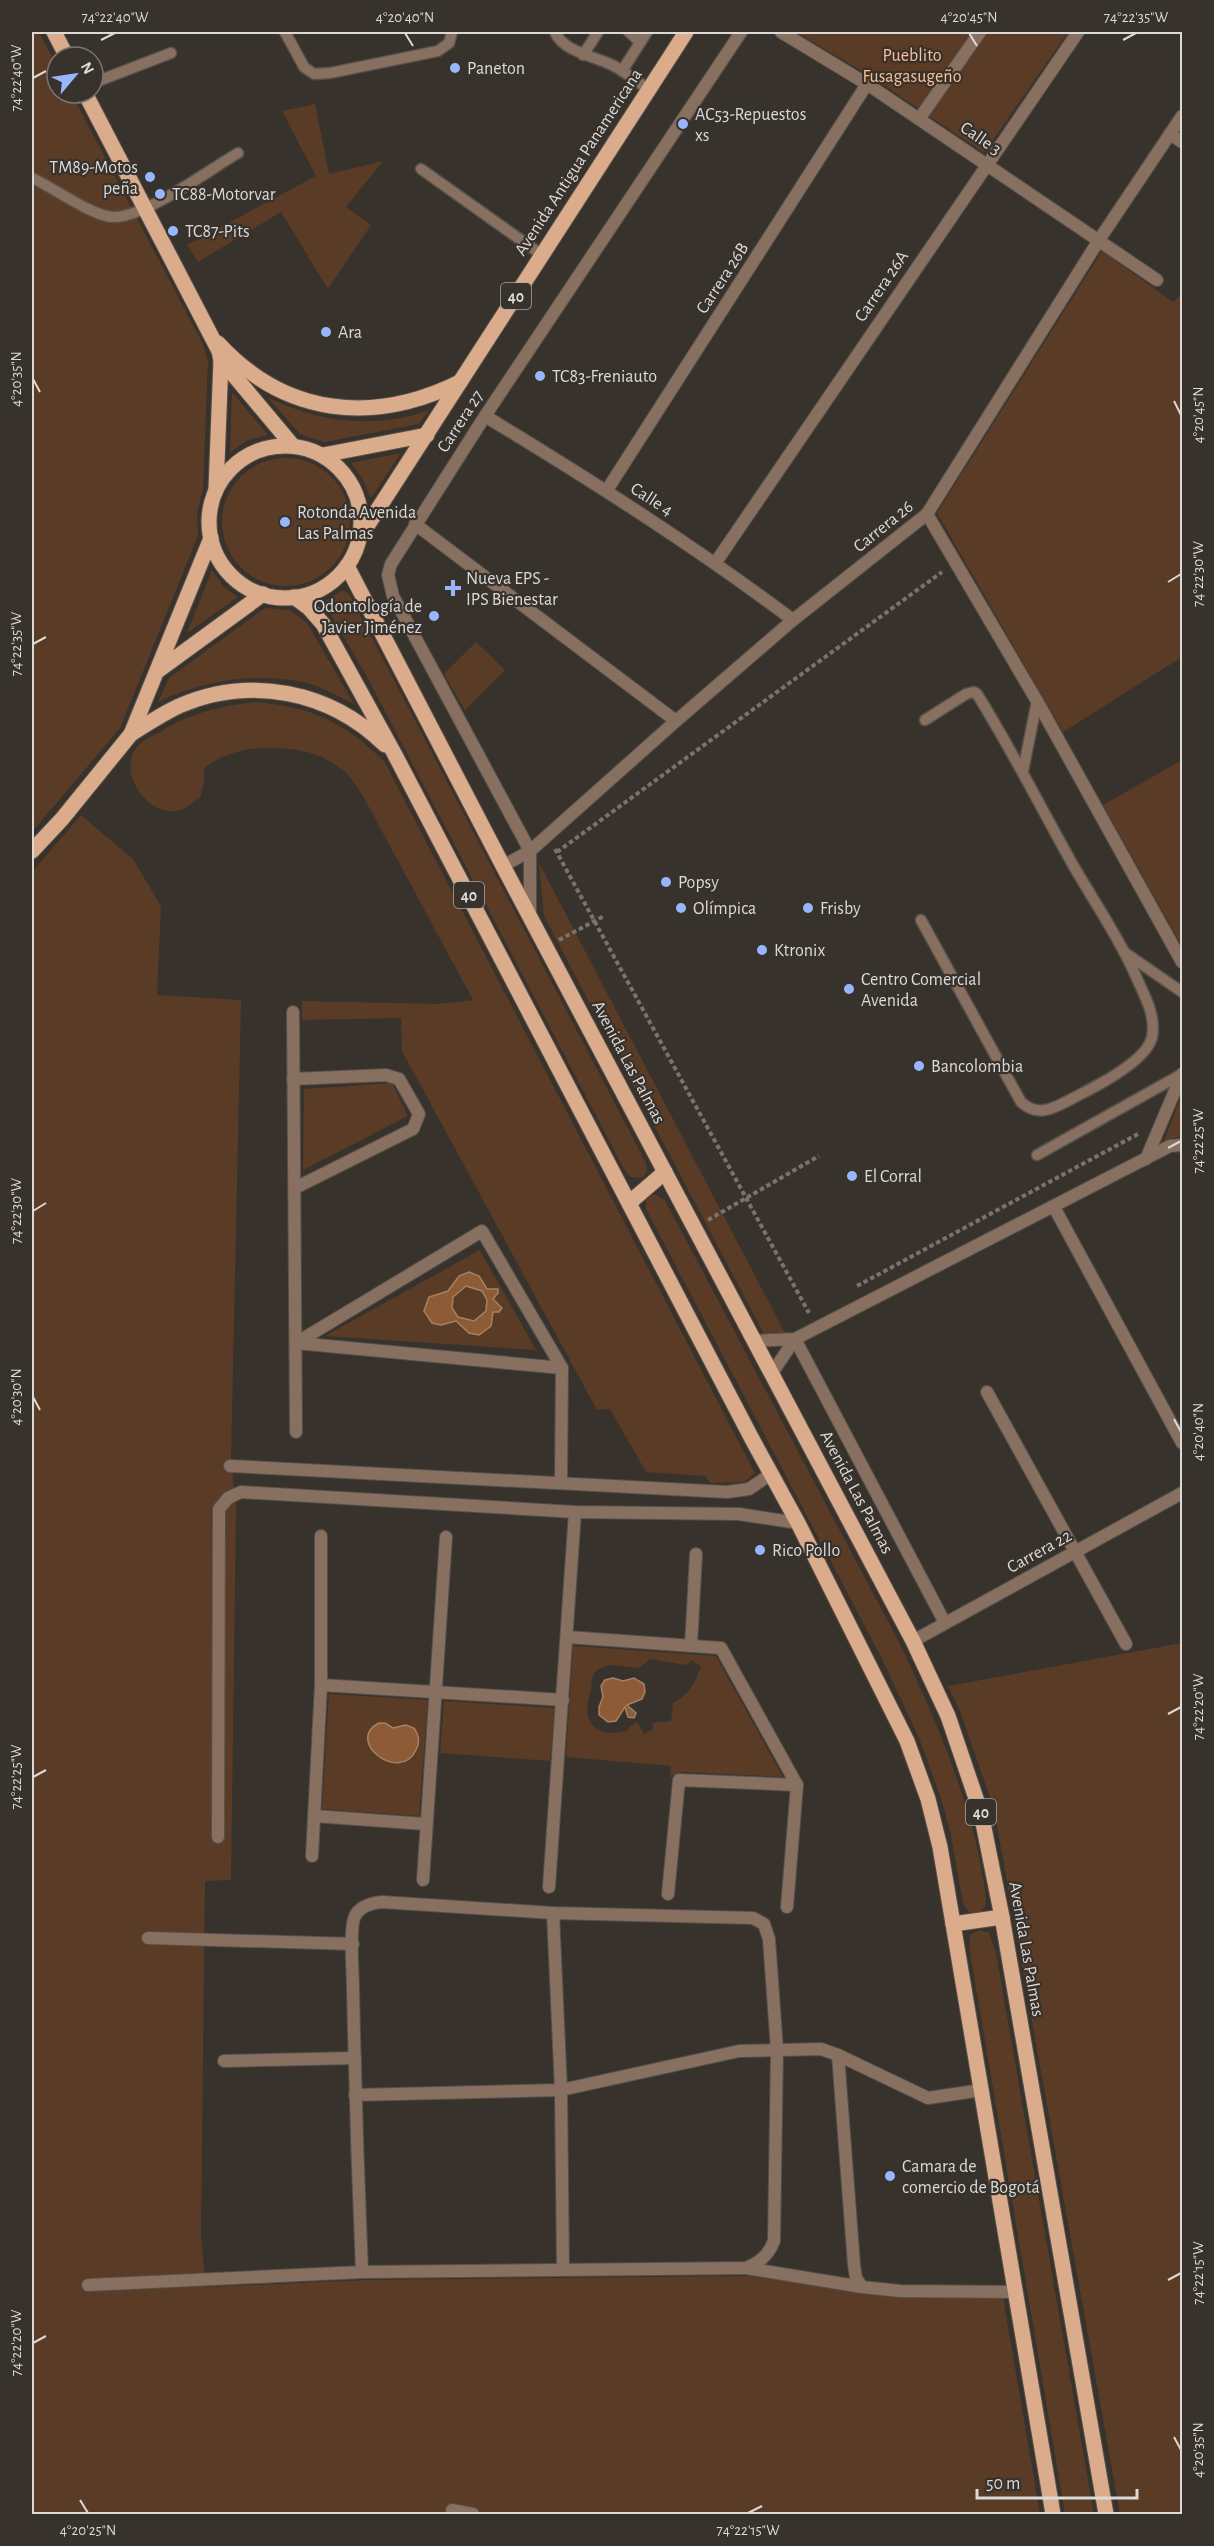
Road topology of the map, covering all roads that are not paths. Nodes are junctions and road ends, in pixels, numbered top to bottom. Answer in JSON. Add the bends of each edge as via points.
{"nodes":[{"id":1,"x":285,"y":32,"type":"edge"},
{"id":2,"x":452,"y":32,"type":"edge"},
{"id":3,"x":555,"y":32,"type":"edge"},
{"id":4,"x":598,"y":32,"type":"edge"},
{"id":5,"x":629,"y":32,"type":"edge"},
{"id":6,"x":647,"y":32,"type":"edge"},
{"id":7,"x":686,"y":32,"type":"edge"},
{"id":8,"x":741,"y":32,"type":"edge"},
{"id":9,"x":781,"y":32,"type":"edge"},
{"id":10,"x":980,"y":32,"type":"edge"},
{"id":11,"x":1078,"y":32,"type":"edge"},
{"id":12,"x":640,"y":42,"type":"junction"},
{"id":13,"x":171,"y":53,"type":"dead end"},
{"id":14,"x":583,"y":55,"type":"junction"},
{"id":15,"x":622,"y":71,"type":"junction"},
{"id":16,"x":105,"y":78,"type":"edge"},
{"id":17,"x":867,"y":84,"type":"junction"},
{"id":18,"x":648,"y":89,"type":"junction"},
{"id":19,"x":91,"y":105,"type":"edge"},
{"id":20,"x":1182,"y":116,"type":"edge"},
{"id":21,"x":919,"y":119,"type":"junction"},
{"id":22,"x":1170,"y":134,"type":"junction"},
{"id":23,"x":1182,"y":142,"type":"edge"},
{"id":24,"x":238,"y":153,"type":"dead end"},
{"id":25,"x":986,"y":164,"type":"junction"},
{"id":26,"x":421,"y":169,"type":"dead end"},
{"id":27,"x":32,"y":178,"type":"edge"},
{"id":28,"x":145,"y":209,"type":"junction"},
{"id":29,"x":1099,"y":240,"type":"junction"},
{"id":30,"x":542,"y":255,"type":"junction"},
{"id":31,"x":1157,"y":280,"type":"dead end"},
{"id":32,"x":214,"y":338,"type":"junction"},
{"id":33,"x":221,"y":360,"type":"junction"},
{"id":34,"x":460,"y":382,"type":"junction"},
{"id":35,"x":485,"y":416,"type":"junction"},
{"id":36,"x":427,"y":435,"type":"junction"},
{"id":37,"x":293,"y":446,"type":"junction"},
{"id":38,"x":323,"y":455,"type":"junction"},
{"id":39,"x":607,"y":490,"type":"junction"},
{"id":40,"x":216,"y":491,"type":"junction"},
{"id":41,"x":927,"y":514,"type":"junction"},
{"id":42,"x":416,"y":524,"type":"junction"},
{"id":43,"x":360,"y":537,"type":"junction"},
{"id":44,"x":211,"y":538,"type":"junction"},
{"id":45,"x":716,"y":562,"type":"junction"},
{"id":46,"x":347,"y":566,"type":"junction"},
{"id":47,"x":262,"y":594,"type":"junction"},
{"id":48,"x":294,"y":597,"type":"junction"},
{"id":49,"x":793,"y":620,"type":"junction"},
{"id":50,"x":159,"y":670,"type":"junction"},
{"id":51,"x":1037,"y":701,"type":"junction"},
{"id":52,"x":925,"y":720,"type":"dead end"},
{"id":53,"x":676,"y":721,"type":"junction"},
{"id":54,"x":131,"y":734,"type":"junction"},
{"id":55,"x":394,"y":753,"type":"junction"},
{"id":56,"x":1023,"y":771,"type":"junction"},
{"id":57,"x":530,"y":851,"type":"junction"},
{"id":58,"x":32,"y":852,"type":"edge"},
{"id":59,"x":503,"y":866,"type":"junction"},
{"id":60,"x":530,"y":916,"type":"junction"},
{"id":61,"x":921,"y":920,"type":"dead end"},
{"id":62,"x":1123,"y":952,"type":"junction"},
{"id":63,"x":1182,"y":962,"type":"edge"},
{"id":64,"x":1182,"y":992,"type":"edge"},
{"id":65,"x":293,"y":1012,"type":"dead end"},
{"id":66,"x":1182,"y":1074,"type":"edge"},
{"id":67,"x":294,"y":1079,"type":"junction"},
{"id":68,"x":1182,"y":1145,"type":"edge"},
{"id":69,"x":1036,"y":1155,"type":"dead end"},
{"id":70,"x":1146,"y":1159,"type":"junction"},
{"id":71,"x":665,"y":1172,"type":"junction"},
{"id":72,"x":295,"y":1188,"type":"junction"},
{"id":73,"x":629,"y":1203,"type":"junction"},
{"id":74,"x":1054,"y":1207,"type":"junction"},
{"id":75,"x":795,"y":1339,"type":"junction"},
{"id":76,"x":754,"y":1341,"type":"junction"},
{"id":77,"x":296,"y":1343,"type":"junction"},
{"id":78,"x":562,"y":1368,"type":"junction"},
{"id":79,"x":772,"y":1372,"type":"junction"},
{"id":80,"x":987,"y":1392,"type":"dead end"},
{"id":81,"x":296,"y":1432,"type":"dead end"},
{"id":82,"x":1182,"y":1443,"type":"edge"},
{"id":83,"x":230,"y":1466,"type":"dead end"},
{"id":84,"x":771,"y":1474,"type":"junction"},
{"id":85,"x":561,"y":1482,"type":"junction"},
{"id":86,"x":1182,"y":1493,"type":"edge"},
{"id":87,"x":575,"y":1512,"type":"junction"},
{"id":88,"x":798,"y":1523,"type":"junction"},
{"id":89,"x":321,"y":1536,"type":"dead end"},
{"id":90,"x":446,"y":1537,"type":"dead end"},
{"id":91,"x":1074,"y":1551,"type":"junction"},
{"id":92,"x":696,"y":1554,"type":"dead end"},
{"id":93,"x":945,"y":1623,"type":"junction"},
{"id":94,"x":567,"y":1637,"type":"junction"},
{"id":95,"x":913,"y":1641,"type":"junction"},
{"id":96,"x":1126,"y":1644,"type":"dead end"},
{"id":97,"x":691,"y":1646,"type":"junction"},
{"id":98,"x":321,"y":1685,"type":"junction"},
{"id":99,"x":437,"y":1692,"type":"junction"},
{"id":100,"x":563,"y":1700,"type":"junction"},
{"id":101,"x":797,"y":1785,"type":"junction"},
{"id":102,"x":314,"y":1816,"type":"junction"},
{"id":103,"x":426,"y":1824,"type":"junction"},
{"id":104,"x":218,"y":1837,"type":"dead end"},
{"id":105,"x":312,"y":1856,"type":"dead end"},
{"id":106,"x":423,"y":1880,"type":"dead end"},
{"id":107,"x":549,"y":1887,"type":"dead end"},
{"id":108,"x":669,"y":1894,"type":"dead end"},
{"id":109,"x":787,"y":1907,"type":"dead end"},
{"id":110,"x":553,"y":1913,"type":"junction"},
{"id":111,"x":1002,"y":1917,"type":"junction"},
{"id":112,"x":953,"y":1924,"type":"junction"},
{"id":113,"x":148,"y":1938,"type":"dead end"},
{"id":114,"x":353,"y":1944,"type":"junction"},
{"id":115,"x":777,"y":2050,"type":"junction"},
{"id":116,"x":838,"y":2055,"type":"junction"},
{"id":117,"x":355,"y":2058,"type":"junction"},
{"id":118,"x":224,"y":2061,"type":"dead end"},
{"id":119,"x":561,"y":2090,"type":"junction"},
{"id":120,"x":982,"y":2090,"type":"junction"},
{"id":121,"x":355,"y":2095,"type":"junction"},
{"id":122,"x":746,"y":2268,"type":"junction"},
{"id":123,"x":563,"y":2270,"type":"junction"},
{"id":124,"x":362,"y":2272,"type":"junction"},
{"id":125,"x":88,"y":2285,"type":"dead end"},
{"id":126,"x":862,"y":2287,"type":"junction"},
{"id":127,"x":1015,"y":2292,"type":"junction"},
{"id":128,"x":452,"y":2510,"type":"dead end"},
{"id":129,"x":473,"y":2514,"type":"edge"},
{"id":130,"x":1053,"y":2514,"type":"edge"},
{"id":131,"x":1106,"y":2514,"type":"edge"}],
"edges":[{"from":1,"to":2,"type":"lane","via":[[304,67],[314,74],[438,51],[449,43]]},
{"from":3,"to":14,"type":"lane"},
{"from":4,"to":14,"type":"lane"},
{"from":5,"to":12,"type":"lane"},
{"from":6,"to":12,"type":"lane"},
{"from":7,"to":18,"type":"main road","name":"Avenida Antigua Panamericana","number":"40"},
{"from":8,"to":35,"type":"street","name":"Carrera 27"},
{"from":9,"to":17,"type":"street","name":"Calle 3"},
{"from":10,"to":21,"type":"street"},
{"from":11,"to":25,"type":"street","name":"Carrera 26A"},
{"from":12,"to":15,"type":"lane"},
{"from":13,"to":16,"type":"lane"},
{"from":14,"to":15,"type":"lane"},
{"from":15,"to":18,"type":"lane"},
{"from":17,"to":21,"type":"street","name":"Calle 3"},
{"from":17,"to":39,"type":"street","name":"Carrera 26B"},
{"from":18,"to":30,"type":"main road","name":"Avenida Antigua Panamericana","number":"40"},
{"from":19,"to":28,"type":"main road"},
{"from":20,"to":22,"type":"street","name":"Carrera 26"},
{"from":21,"to":25,"type":"street","name":"Calle 3"},
{"from":22,"to":23,"type":"street"},
{"from":22,"to":29,"type":"street","name":"Carrera 26"},
{"from":24,"to":28,"type":"lane"},
{"from":25,"to":29,"type":"street","name":"Calle 3"},
{"from":25,"to":45,"type":"street","name":"Carrera 26A"},
{"from":26,"to":30,"type":"lane"},
{"from":27,"to":28,"type":"lane","via":[[91,210],[114,217]]},
{"from":28,"to":32,"type":"main road"},
{"from":29,"to":31,"type":"street","name":"Calle 3"},
{"from":29,"to":41,"type":"street","name":"Carrera 26"},
{"from":30,"to":34,"type":"main road","name":"Avenida Antigua Panamericana","number":"40"},
{"from":32,"to":33,"type":"main road"},
{"from":32,"to":34,"type":"main road","via":[[241,365],[274,387],[338,407],[404,404]]},
{"from":33,"to":37,"type":"main road"},
{"from":33,"to":40,"type":"main road"},
{"from":34,"to":36,"type":"main road","name":"Avenida Antigua Panamericana","number":"40"},
{"from":35,"to":39,"type":"street","name":"Calle 4"},
{"from":35,"to":42,"type":"street","name":"Carrera 27"},
{"from":36,"to":38,"type":"main road","number":"40"},
{"from":36,"to":43,"type":"main road","name":"Avenida Antigua Panamericana","number":"40"},
{"from":37,"to":38,"type":"main road","number":"40"},
{"from":37,"to":40,"type":"main road","number":"40","via":[[271,447],[243,458]]},
{"from":38,"to":43,"type":"main road","number":"40","via":[[353,487],[361,514]]},
{"from":39,"to":45,"type":"street","name":"Calle 4"},
{"from":40,"to":44,"type":"main road","number":"40","via":[[209,513]]},
{"from":41,"to":49,"type":"street","name":"Carrera 26"},
{"from":41,"to":51,"type":"street"},
{"from":42,"to":53,"type":"street"},
{"from":42,"to":57,"type":"street","name":"Carrera 27","via":[[391,564],[389,586]]},
{"from":43,"to":46,"type":"main road","number":"40"},
{"from":44,"to":47,"type":"main road","number":"40","via":[[219,558],[233,576]]},
{"from":44,"to":50,"type":"main road","number":"40"},
{"from":45,"to":49,"type":"street","name":"Calle 4"},
{"from":46,"to":48,"type":"main road","number":"40","via":[[322,589]]},
{"from":46,"to":59,"type":"main road","name":"Avenida Las Palmas","number":"40"},
{"from":47,"to":48,"type":"main road"},
{"from":47,"to":50,"type":"main road","number":"40"},
{"from":48,"to":55,"type":"main road","number":"40","via":[[323,624]]},
{"from":49,"to":53,"type":"street","name":"Carrera 26"},
{"from":50,"to":54,"type":"main road","number":"40"},
{"from":51,"to":56,"type":"lane"},
{"from":51,"to":63,"type":"street"},
{"from":52,"to":56,"type":"lane","via":[[974,692]]},
{"from":53,"to":57,"type":"street","name":"Carrera 26"},
{"from":54,"to":55,"type":"main road","via":[[168,711],[198,699],[259,690],[295,693],[328,704],[358,721]]},
{"from":54,"to":58,"type":"main road","number":"40"},
{"from":55,"to":73,"type":"main road","number":"40"},
{"from":56,"to":62,"type":"lane"},
{"from":57,"to":59,"type":"street","name":"Carrera 26"},
{"from":57,"to":60,"type":"street"},
{"from":59,"to":60,"type":"main road","name":"Avenida Las Palmas","number":"40"},
{"from":60,"to":71,"type":"main road","name":"Avenida Las Palmas","number":"40"},
{"from":61,"to":62,"type":"lane","via":[[1021,1102],[1036,1112],[1052,1109],[1095,1087],[1141,1056],[1149,1046],[1152,1017],[1138,978]]},
{"from":62,"to":64,"type":"lane"},
{"from":65,"to":67,"type":"street"},
{"from":66,"to":69,"type":"lane"},
{"from":66,"to":70,"type":"street"},
{"from":67,"to":72,"type":"street"},
{"from":67,"to":72,"type":"street","via":[[386,1075],[399,1079],[419,1114],[413,1129]]},
{"from":68,"to":70,"type":"street","via":[[1170,1146]]},
{"from":70,"to":74,"type":"street"},
{"from":71,"to":73,"type":"main road"},
{"from":71,"to":76,"type":"main road","name":"Avenida Las Palmas","number":"40"},
{"from":72,"to":77,"type":"street"},
{"from":73,"to":84,"type":"main road","number":"40"},
{"from":74,"to":75,"type":"street"},
{"from":74,"to":82,"type":"street"},
{"from":75,"to":76,"type":"street"},
{"from":75,"to":79,"type":"street"},
{"from":75,"to":93,"type":"street"},
{"from":76,"to":79,"type":"main road","name":"Avenida Las Palmas","number":"40"},
{"from":77,"to":78,"type":"street"},
{"from":77,"to":78,"type":"street","via":[[482,1231]]},
{"from":77,"to":81,"type":"street"},
{"from":78,"to":85,"type":"street"},
{"from":79,"to":95,"type":"main road","name":"Avenida Las Palmas","number":"40"},
{"from":80,"to":91,"type":"street"},
{"from":83,"to":85,"type":"street"},
{"from":84,"to":85,"type":"street","via":[[749,1489],[727,1492]]},
{"from":84,"to":88,"type":"main road","number":"40"},
{"from":86,"to":91,"type":"street","name":"Carrera 22"},
{"from":87,"to":88,"type":"street","via":[[738,1514]]},
{"from":87,"to":94,"type":"street"},
{"from":87,"to":104,"type":"street","via":[[241,1492],[228,1498],[219,1509]]},
{"from":88,"to":112,"type":"main road","number":"40","via":[[906,1741],[928,1799]]},
{"from":89,"to":98,"type":"street"},
{"from":90,"to":99,"type":"street"},
{"from":91,"to":93,"type":"street","name":"Carrera 22"},
{"from":91,"to":96,"type":"street"},
{"from":92,"to":97,"type":"street"},
{"from":93,"to":95,"type":"street","name":"Carrera 22"},
{"from":94,"to":97,"type":"street"},
{"from":94,"to":100,"type":"street"},
{"from":95,"to":111,"type":"main road","name":"Avenida Las Palmas","number":"40","via":[[948,1716],[981,1813]]},
{"from":97,"to":101,"type":"street","via":[[721,1648]]},
{"from":98,"to":99,"type":"street"},
{"from":98,"to":102,"type":"street"},
{"from":99,"to":100,"type":"street"},
{"from":99,"to":103,"type":"street"},
{"from":100,"to":107,"type":"street"},
{"from":101,"to":108,"type":"street","via":[[679,1780]]},
{"from":101,"to":109,"type":"street"},
{"from":102,"to":103,"type":"street"},
{"from":102,"to":105,"type":"street"},
{"from":103,"to":106,"type":"street"},
{"from":110,"to":114,"type":"street","via":[[374,1903],[356,1913]]},
{"from":110,"to":115,"type":"street","via":[[761,1921],[769,1939]]},
{"from":110,"to":119,"type":"street"},
{"from":111,"to":112,"type":"main road"},
{"from":111,"to":131,"type":"main road","name":"Avenida Las Palmas","number":"40"},
{"from":112,"to":120,"type":"main road","number":"40"},
{"from":113,"to":114,"type":"street"},
{"from":114,"to":117,"type":"street"},
{"from":115,"to":116,"type":"street","via":[[821,2049]]},
{"from":115,"to":119,"type":"street","via":[[739,2051]]},
{"from":115,"to":122,"type":"street","via":[[774,2241],[766,2256]]},
{"from":116,"to":120,"type":"street","via":[[927,2098]]},
{"from":116,"to":126,"type":"street","via":[[854,2265]]},
{"from":117,"to":118,"type":"street"},
{"from":117,"to":121,"type":"street"},
{"from":119,"to":121,"type":"street"},
{"from":119,"to":123,"type":"street"},
{"from":120,"to":127,"type":"main road","number":"40"},
{"from":121,"to":124,"type":"street"},
{"from":122,"to":123,"type":"street"},
{"from":122,"to":126,"type":"street"},
{"from":123,"to":124,"type":"street"},
{"from":124,"to":125,"type":"street"},
{"from":126,"to":127,"type":"street"},
{"from":127,"to":130,"type":"main road","number":"40"},
{"from":128,"to":129,"type":"street"}]}
